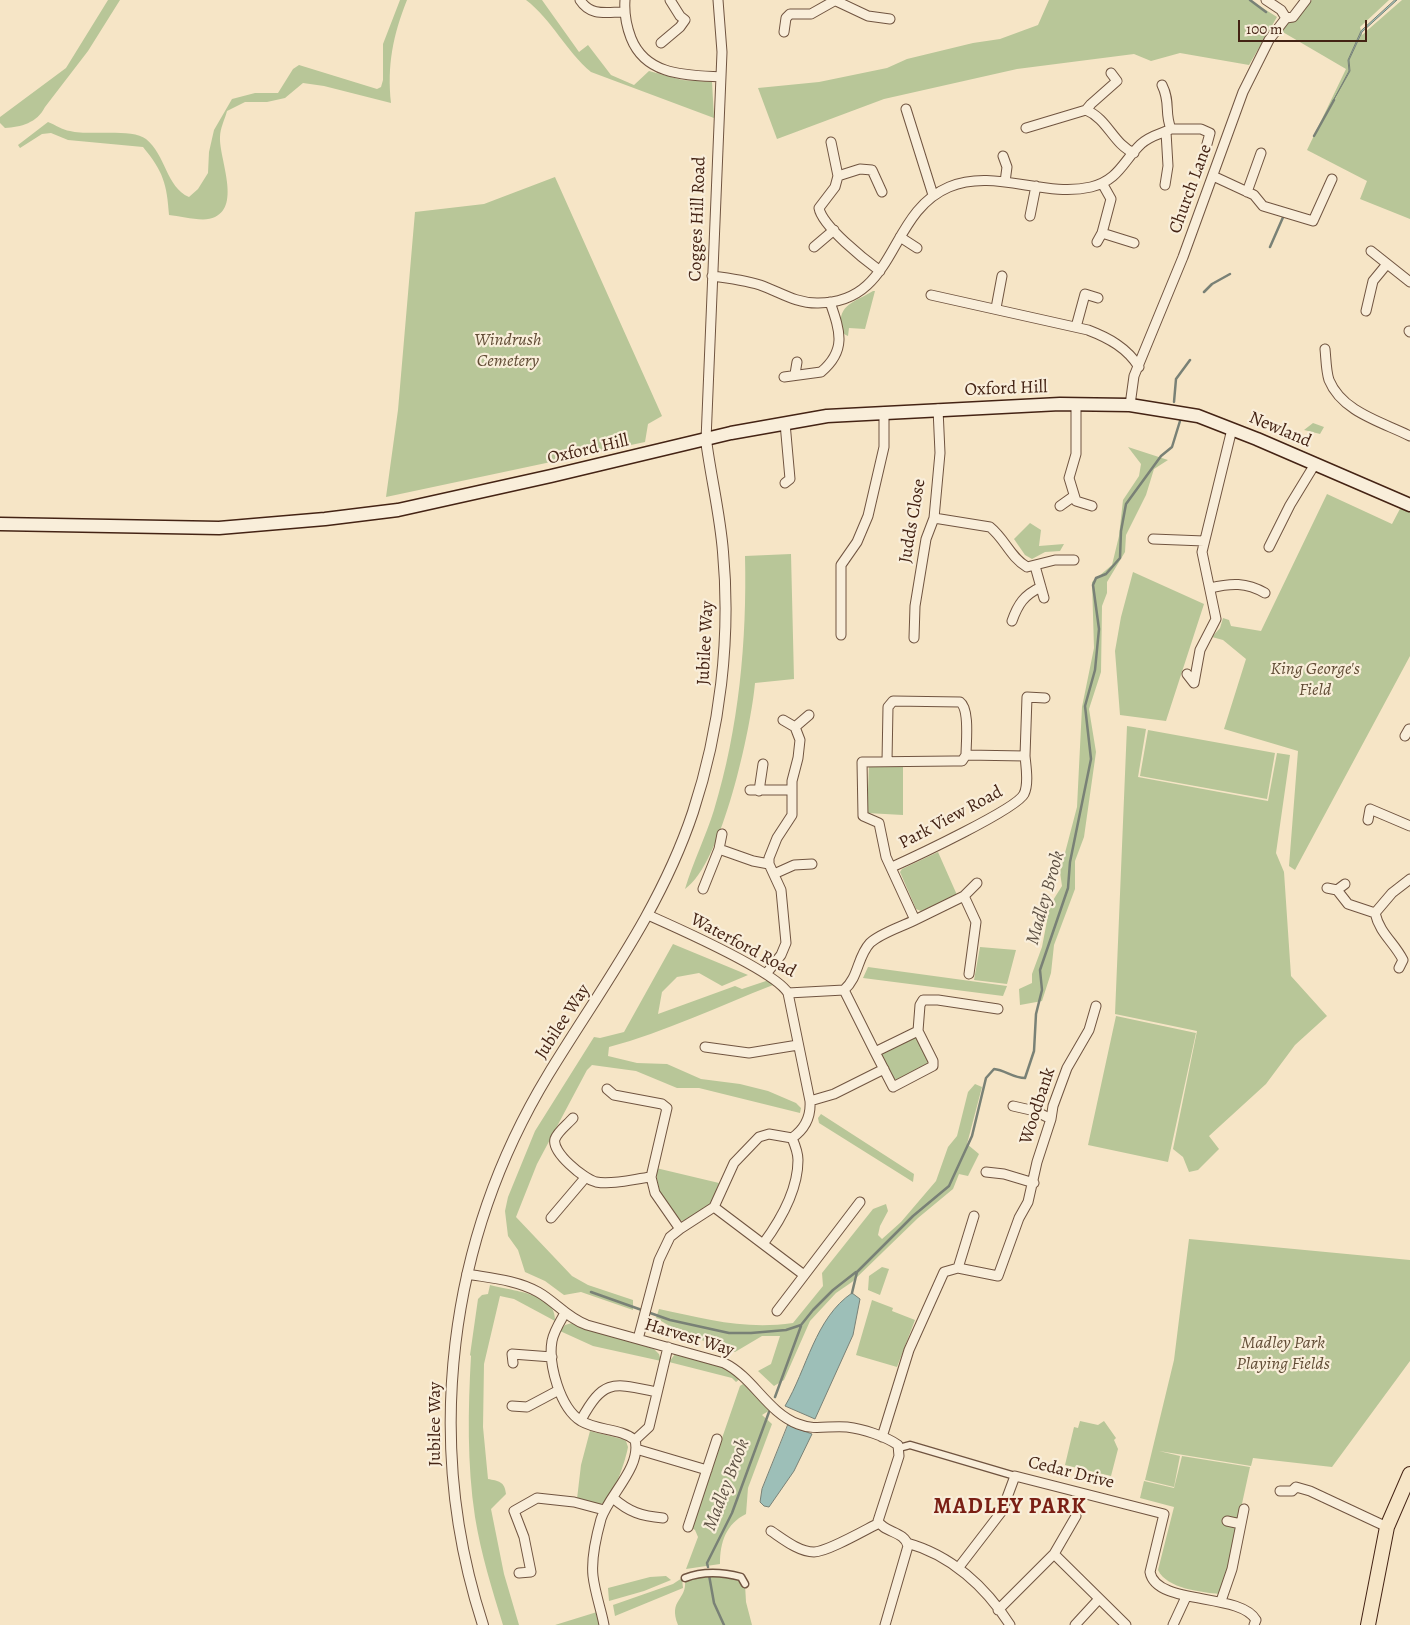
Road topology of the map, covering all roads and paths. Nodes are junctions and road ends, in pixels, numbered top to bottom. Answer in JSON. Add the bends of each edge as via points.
{"nodes":[{"id":1,"x":580,"y":0,"type":"edge"},
{"id":2,"x":625,"y":0,"type":"edge"},
{"id":3,"x":670,"y":0,"type":"edge"},
{"id":4,"x":718,"y":0,"type":"edge"},
{"id":5,"x":1266,"y":0,"type":"edge"},
{"id":6,"x":1306,"y":0,"type":"edge"},
{"id":7,"x":834,"y":1,"type":"edge"},
{"id":8,"x":624,"y":12,"type":"junction"},
{"id":9,"x":1286,"y":18,"type":"junction"},
{"id":10,"x":890,"y":19,"type":"dead end"},
{"id":11,"x":784,"y":32,"type":"dead end"},
{"id":12,"x":661,"y":43,"type":"dead end"},
{"id":13,"x":1111,"y":73,"type":"dead end"},
{"id":14,"x":721,"y":77,"type":"junction"},
{"id":15,"x":1162,"y":85,"type":"dead end"},
{"id":16,"x":906,"y":109,"type":"dead end"},
{"id":17,"x":1086,"y":110,"type":"junction"},
{"id":18,"x":1026,"y":128,"type":"dead end"},
{"id":19,"x":1169,"y":130,"type":"junction"},
{"id":20,"x":831,"y":142,"type":"dead end"},
{"id":21,"x":1206,"y":144,"type":"dead end"},
{"id":22,"x":1134,"y":153,"type":"junction"},
{"id":23,"x":1261,"y":153,"type":"dead end"},
{"id":24,"x":1003,"y":156,"type":"dead end"},
{"id":25,"x":838,"y":176,"type":"junction"},
{"id":26,"x":1213,"y":176,"type":"junction"},
{"id":27,"x":1332,"y":179,"type":"dead end"},
{"id":28,"x":1005,"y":182,"type":"junction"},
{"id":29,"x":1102,"y":183,"type":"junction"},
{"id":30,"x":1165,"y":185,"type":"dead end"},
{"id":31,"x":1036,"y":186,"type":"junction"},
{"id":32,"x":882,"y":192,"type":"dead end"},
{"id":33,"x":1247,"y":192,"type":"junction"},
{"id":34,"x":933,"y":195,"type":"junction"},
{"id":35,"x":1030,"y":216,"type":"dead end"},
{"id":36,"x":834,"y":230,"type":"junction"},
{"id":37,"x":1102,"y":233,"type":"junction"},
{"id":38,"x":900,"y":237,"type":"junction"},
{"id":39,"x":1097,"y":242,"type":"dead end"},
{"id":40,"x":1134,"y":243,"type":"dead end"},
{"id":41,"x":814,"y":247,"type":"dead end"},
{"id":42,"x":918,"y":248,"type":"dead end"},
{"id":43,"x":1371,"y":251,"type":"dead end"},
{"id":44,"x":1387,"y":264,"type":"junction"},
{"id":45,"x":880,"y":271,"type":"junction"},
{"id":46,"x":712,"y":276,"type":"junction"},
{"id":47,"x":1002,"y":276,"type":"dead end"},
{"id":48,"x":1410,"y":282,"type":"edge"},
{"id":49,"x":931,"y":295,"type":"dead end"},
{"id":50,"x":1098,"y":298,"type":"dead end"},
{"id":51,"x":830,"y":302,"type":"junction"},
{"id":52,"x":996,"y":308,"type":"junction"},
{"id":53,"x":1366,"y":311,"type":"dead end"},
{"id":54,"x":1076,"y":328,"type":"junction"},
{"id":55,"x":1325,"y":349,"type":"dead end"},
{"id":56,"x":796,"y":362,"type":"dead end"},
{"id":57,"x":1139,"y":367,"type":"junction"},
{"id":58,"x":795,"y":374,"type":"junction"},
{"id":59,"x":784,"y":377,"type":"dead end"},
{"id":60,"x":1076,"y":405,"type":"junction"},
{"id":61,"x":1130,"y":405,"type":"junction"},
{"id":62,"x":938,"y":409,"type":"junction"},
{"id":63,"x":884,"y":412,"type":"junction"},
{"id":64,"x":785,"y":424,"type":"junction"},
{"id":65,"x":1232,"y":429,"type":"junction"},
{"id":66,"x":1410,"y":436,"type":"edge"},
{"id":67,"x":706,"y":440,"type":"junction"},
{"id":68,"x":1315,"y":464,"type":"junction"},
{"id":69,"x":785,"y":483,"type":"dead end"},
{"id":70,"x":1074,"y":496,"type":"junction"},
{"id":71,"x":1410,"y":505,"type":"edge"},
{"id":72,"x":1060,"y":506,"type":"dead end"},
{"id":73,"x":1092,"y":506,"type":"dead end"},
{"id":74,"x":934,"y":518,"type":"junction"},
{"id":75,"x":0,"y":524,"type":"edge"},
{"id":76,"x":40,"y":524,"type":"junction"},
{"id":77,"x":0,"y":532,"type":"edge"},
{"id":78,"x":1153,"y":539,"type":"dead end"},
{"id":79,"x":1204,"y":541,"type":"junction"},
{"id":80,"x":1269,"y":547,"type":"dead end"},
{"id":81,"x":1074,"y":560,"type":"dead end"},
{"id":82,"x":1035,"y":566,"type":"junction"},
{"id":83,"x":1041,"y":587,"type":"junction"},
{"id":84,"x":1210,"y":588,"type":"junction"},
{"id":85,"x":1265,"y":593,"type":"dead end"},
{"id":86,"x":1044,"y":598,"type":"dead end"},
{"id":87,"x":1012,"y":621,"type":"dead end"},
{"id":88,"x":841,"y":635,"type":"dead end"},
{"id":89,"x":914,"y":638,"type":"dead end"},
{"id":90,"x":1188,"y":674,"type":"dead end"},
{"id":91,"x":1045,"y":698,"type":"dead end"},
{"id":92,"x":809,"y":715,"type":"dead end"},
{"id":93,"x":783,"y":720,"type":"dead end"},
{"id":94,"x":795,"y":727,"type":"junction"},
{"id":95,"x":966,"y":756,"type":"junction"},
{"id":96,"x":1025,"y":756,"type":"junction"},
{"id":97,"x":887,"y":761,"type":"junction"},
{"id":98,"x":763,"y":764,"type":"dead end"},
{"id":99,"x":792,"y":790,"type":"junction"},
{"id":100,"x":1368,"y":820,"type":"dead end"},
{"id":101,"x":1410,"y":826,"type":"edge"},
{"id":102,"x":722,"y":834,"type":"dead end"},
{"id":103,"x":719,"y":849,"type":"junction"},
{"id":104,"x":769,"y":864,"type":"junction"},
{"id":105,"x":812,"y":864,"type":"dead end"},
{"id":106,"x":892,"y":867,"type":"junction"},
{"id":107,"x":774,"y":874,"type":"junction"},
{"id":108,"x":1410,"y":879,"type":"edge"},
{"id":109,"x":976,"y":883,"type":"dead end"},
{"id":110,"x":1327,"y":888,"type":"dead end"},
{"id":111,"x":703,"y":889,"type":"dead end"},
{"id":112,"x":964,"y":896,"type":"junction"},
{"id":113,"x":1375,"y":913,"type":"junction"},
{"id":114,"x":648,"y":915,"type":"junction"},
{"id":115,"x":915,"y":920,"type":"junction"},
{"id":116,"x":1404,"y":963,"type":"edge"},
{"id":117,"x":766,"y":974,"type":"junction"},
{"id":118,"x":969,"y":974,"type":"dead end"},
{"id":119,"x":844,"y":990,"type":"junction"},
{"id":120,"x":788,"y":993,"type":"junction"},
{"id":121,"x":1096,"y":1006,"type":"dead end"},
{"id":122,"x":998,"y":1008,"type":"dead end"},
{"id":123,"x":918,"y":1031,"type":"junction"},
{"id":124,"x":798,"y":1045,"type":"junction"},
{"id":125,"x":706,"y":1046,"type":"dead end"},
{"id":126,"x":875,"y":1052,"type":"junction"},
{"id":127,"x":884,"y":1070,"type":"junction"},
{"id":128,"x":607,"y":1089,"type":"dead end"},
{"id":129,"x":810,"y":1101,"type":"junction"},
{"id":130,"x":1013,"y":1106,"type":"dead end"},
{"id":131,"x":573,"y":1118,"type":"dead end"},
{"id":132,"x":1051,"y":1119,"type":"junction"},
{"id":133,"x":792,"y":1138,"type":"junction"},
{"id":134,"x":986,"y":1172,"type":"dead end"},
{"id":135,"x":651,"y":1177,"type":"junction"},
{"id":136,"x":585,"y":1178,"type":"junction"},
{"id":137,"x":1034,"y":1183,"type":"junction"},
{"id":138,"x":860,"y":1202,"type":"dead end"},
{"id":139,"x":714,"y":1207,"type":"junction"},
{"id":140,"x":974,"y":1216,"type":"dead end"},
{"id":141,"x":551,"y":1218,"type":"dead end"},
{"id":142,"x":680,"y":1228,"type":"junction"},
{"id":143,"x":763,"y":1244,"type":"junction"},
{"id":144,"x":958,"y":1268,"type":"junction"},
{"id":145,"x":467,"y":1274,"type":"junction"},
{"id":146,"x":804,"y":1276,"type":"junction"},
{"id":147,"x":777,"y":1312,"type":"dead end"},
{"id":148,"x":565,"y":1313,"type":"junction"},
{"id":149,"x":638,"y":1339,"type":"junction"},
{"id":150,"x":668,"y":1347,"type":"junction"},
{"id":151,"x":552,"y":1356,"type":"junction"},
{"id":152,"x":513,"y":1363,"type":"dead end"},
{"id":153,"x":559,"y":1390,"type":"junction"},
{"id":154,"x":657,"y":1392,"type":"junction"},
{"id":155,"x":512,"y":1406,"type":"dead end"},
{"id":156,"x":581,"y":1420,"type":"junction"},
{"id":157,"x":882,"y":1437,"type":"junction"},
{"id":158,"x":718,"y":1439,"type":"dead end"},
{"id":159,"x":636,"y":1444,"type":"junction"},
{"id":160,"x":899,"y":1448,"type":"junction"},
{"id":161,"x":707,"y":1470,"type":"junction"},
{"id":162,"x":1410,"y":1474,"type":"edge"},
{"id":163,"x":1015,"y":1476,"type":"junction"},
{"id":164,"x":1280,"y":1490,"type":"dead end"},
{"id":165,"x":613,"y":1498,"type":"junction"},
{"id":166,"x":1244,"y":1509,"type":"dead end"},
{"id":167,"x":604,"y":1510,"type":"junction"},
{"id":168,"x":1076,"y":1516,"type":"dead end"},
{"id":169,"x":663,"y":1518,"type":"dead end"},
{"id":170,"x":1227,"y":1521,"type":"dead end"},
{"id":171,"x":879,"y":1523,"type":"junction"},
{"id":172,"x":1241,"y":1524,"type":"junction"},
{"id":173,"x":688,"y":1527,"type":"dead end"},
{"id":174,"x":1387,"y":1527,"type":"junction"},
{"id":175,"x":771,"y":1532,"type":"dead end"},
{"id":176,"x":907,"y":1543,"type":"junction"},
{"id":177,"x":1054,"y":1554,"type":"junction"},
{"id":178,"x":959,"y":1567,"type":"junction"},
{"id":179,"x":519,"y":1573,"type":"dead end"},
{"id":180,"x":685,"y":1578,"type":"dead end"},
{"id":181,"x":745,"y":1584,"type":"dead end"},
{"id":182,"x":1186,"y":1597,"type":"junction"},
{"id":183,"x":1098,"y":1600,"type":"junction"},
{"id":184,"x":1221,"y":1602,"type":"junction"},
{"id":185,"x":998,"y":1610,"type":"junction"},
{"id":186,"x":1006,"y":1624,"type":"edge"},
{"id":187,"x":483,"y":1625,"type":"edge"},
{"id":188,"x":604,"y":1625,"type":"edge"},
{"id":189,"x":885,"y":1625,"type":"edge"},
{"id":190,"x":1075,"y":1625,"type":"edge"},
{"id":191,"x":1126,"y":1625,"type":"edge"},
{"id":192,"x":1173,"y":1625,"type":"edge"},
{"id":193,"x":1254,"y":1625,"type":"edge"},
{"id":194,"x":1368,"y":1625,"type":"edge"}],
"edges":[{"from":1,"to":8,"type":"street","via":[[588,9],[599,13]]},
{"from":2,"to":8,"type":"street"},
{"from":3,"to":12,"type":"street","via":[[685,20]]},
{"from":4,"to":14,"type":"street","name":"Cogges Hill Road"},
{"from":5,"to":9,"type":"street","via":[[1281,10]]},
{"from":6,"to":9,"type":"street","name":"Church Lane","via":[[1292,17]]},
{"from":7,"to":10,"type":"street","via":[[868,16]]},
{"from":7,"to":11,"type":"street","via":[[812,14],[790,14],[786,18]]},
{"from":8,"to":14,"type":"street","via":[[633,44],[658,68]]},
{"from":9,"to":26,"type":"street","name":"Church Lane","via":[[1269,40],[1243,92]]},
{"from":13,"to":17,"type":"street","via":[[1116,81]]},
{"from":14,"to":46,"type":"street","name":"Cogges Hill Road"},
{"from":15,"to":19,"type":"street","via":[[1168,96],[1166,119]]},
{"from":16,"to":34,"type":"street"},
{"from":17,"to":18,"type":"street"},
{"from":17,"to":22,"type":"street","via":[[1102,118],[1121,146]]},
{"from":19,"to":21,"type":"street","via":[[1210,133]]},
{"from":19,"to":22,"type":"street","via":[[1151,137]]},
{"from":19,"to":30,"type":"street"},
{"from":20,"to":25,"type":"street"},
{"from":22,"to":29,"type":"street","via":[[1120,171]]},
{"from":23,"to":33,"type":"street"},
{"from":24,"to":28,"type":"street","via":[[1007,167]]},
{"from":25,"to":32,"type":"street","via":[[860,168],[872,170]]},
{"from":25,"to":36,"type":"street","via":[[835,187],[819,208]]},
{"from":26,"to":33,"type":"street"},
{"from":26,"to":57,"type":"street","name":"Church Lane"},
{"from":27,"to":33,"type":"street","via":[[1313,221],[1263,206]]},
{"from":28,"to":31,"type":"street"},
{"from":28,"to":34,"type":"street","via":[[959,183]]},
{"from":29,"to":31,"type":"street","via":[[1064,190]]},
{"from":29,"to":37,"type":"street","via":[[1110,199]]},
{"from":31,"to":35,"type":"street"},
{"from":34,"to":38,"type":"street"},
{"from":36,"to":41,"type":"street"},
{"from":36,"to":45,"type":"street"},
{"from":37,"to":39,"type":"street"},
{"from":37,"to":40,"type":"street"},
{"from":38,"to":42,"type":"street"},
{"from":38,"to":45,"type":"street"},
{"from":43,"to":44,"type":"street"},
{"from":44,"to":48,"type":"street"},
{"from":44,"to":53,"type":"street","via":[[1372,281]]},
{"from":45,"to":51,"type":"street","via":[[857,294]]},
{"from":46,"to":51,"type":"street","via":[[752,283],[796,300]]},
{"from":46,"to":67,"type":"street","name":"Cogges Hill Road"},
{"from":47,"to":52,"type":"street"},
{"from":49,"to":52,"type":"street"},
{"from":50,"to":54,"type":"street","via":[[1085,294]]},
{"from":51,"to":58,"type":"street","via":[[840,341],[837,353],[821,372]]},
{"from":52,"to":54,"type":"street"},
{"from":54,"to":57,"type":"street","via":[[1104,336],[1132,356]]},
{"from":55,"to":66,"type":"street","via":[[1329,379],[1341,399],[1380,423]]},
{"from":56,"to":58,"type":"street"},
{"from":57,"to":61,"type":"street","name":"Church Lane"},
{"from":58,"to":59,"type":"street"},
{"from":60,"to":61,"type":"main road","name":"Oxford Hill"},
{"from":60,"to":62,"type":"main road","name":"Oxford Hill"},
{"from":60,"to":70,"type":"street","via":[[1076,454],[1069,478]]},
{"from":61,"to":65,"type":"main road","name":"Newland","via":[[1198,416]]},
{"from":62,"to":63,"type":"main road","name":"Oxford Hill"},
{"from":62,"to":74,"type":"street","name":"Judds Close","via":[[940,453]]},
{"from":63,"to":64,"type":"main road","name":"Oxford Hill","via":[[827,416]]},
{"from":63,"to":88,"type":"street","via":[[884,448],[868,516],[857,542],[841,566]]},
{"from":64,"to":67,"type":"main road","name":"Oxford Hill"},
{"from":64,"to":69,"type":"street","via":[[790,479]]},
{"from":65,"to":68,"type":"main road","name":"Newland"},
{"from":65,"to":79,"type":"street"},
{"from":67,"to":76,"type":"main road","name":"Oxford Hill","via":[[398,510],[219,528]]},
{"from":67,"to":114,"type":"street","name":"Jubilee Way","via":[[724,563],[725,629],[721,687],[712,742],[694,809],[676,859]]},
{"from":68,"to":71,"type":"main road","name":"Newland"},
{"from":68,"to":80,"type":"street"},
{"from":70,"to":72,"type":"street"},
{"from":70,"to":73,"type":"street","via":[[1076,501]]},
{"from":74,"to":82,"type":"street","via":[[990,527],[1019,562],[1027,567]]},
{"from":74,"to":89,"type":"street","name":"Judds Close","via":[[926,539],[915,606]]},
{"from":75,"to":76,"type":"main road"},
{"from":76,"to":77,"type":"main road"},
{"from":78,"to":79,"type":"street"},
{"from":79,"to":84,"type":"street","via":[[1202,552]]},
{"from":81,"to":82,"type":"street","via":[[1055,560]]},
{"from":82,"to":83,"type":"street"},
{"from":83,"to":86,"type":"street"},
{"from":83,"to":87,"type":"street","via":[[1018,603]]},
{"from":84,"to":85,"type":"street","via":[[1242,584]]},
{"from":84,"to":90,"type":"street","via":[[1216,619],[1200,650],[1194,683]]},
{"from":91,"to":96,"type":"street","via":[[1024,697]]},
{"from":92,"to":94,"type":"street"},
{"from":93,"to":94,"type":"street"},
{"from":94,"to":99,"type":"street","via":[[800,750]]},
{"from":95,"to":96,"type":"street"},
{"from":95,"to":97,"type":"street","via":[[962,761]]},
{"from":95,"to":97,"type":"street","via":[[966,711],[963,704],[893,701],[888,706]]},
{"from":96,"to":106,"type":"street","name":"Park View Road","via":[[1026,786],[1022,798],[963,833]]},
{"from":97,"to":106,"type":"street","via":[[862,762],[862,808],[863,816],[879,823],[883,847]]},
{"from":98,"to":99,"type":"street","via":[[755,791]]},
{"from":99,"to":104,"type":"street","via":[[792,815],[772,848]]},
{"from":100,"to":101,"type":"street","via":[[1370,809]]},
{"from":102,"to":103,"type":"street"},
{"from":103,"to":104,"type":"street"},
{"from":103,"to":111,"type":"street"},
{"from":104,"to":107,"type":"street"},
{"from":105,"to":107,"type":"street","via":[[794,865]]},
{"from":106,"to":115,"type":"street"},
{"from":107,"to":117,"type":"street","via":[[781,890],[786,937],[781,955]]},
{"from":108,"to":113,"type":"street","via":[[1392,893]]},
{"from":109,"to":112,"type":"street"},
{"from":110,"to":113,"type":"street","via":[[1341,887],[1348,904]]},
{"from":112,"to":115,"type":"street"},
{"from":112,"to":118,"type":"street","via":[[976,922]]},
{"from":113,"to":116,"type":"street","via":[[1379,928]]},
{"from":114,"to":117,"type":"street","name":"Waterford Road"},
{"from":114,"to":145,"type":"street","name":"Jubilee Way","via":[[523,1120],[486,1205]]},
{"from":115,"to":119,"type":"street","via":[[870,943],[854,979]]},
{"from":117,"to":120,"type":"street","name":"Waterford Road"},
{"from":119,"to":120,"type":"street","name":"Waterford Road"},
{"from":119,"to":126,"type":"street"},
{"from":120,"to":124,"type":"street"},
{"from":121,"to":132,"type":"street","name":"Woodbank","via":[[1089,1030],[1067,1068]]},
{"from":122,"to":123,"type":"street","via":[[922,1000]]},
{"from":123,"to":126,"type":"street"},
{"from":123,"to":127,"type":"street","via":[[933,1066],[893,1087]]},
{"from":124,"to":125,"type":"street","via":[[749,1053]]},
{"from":124,"to":129,"type":"street"},
{"from":126,"to":127,"type":"street"},
{"from":127,"to":129,"type":"street","via":[[834,1094]]},
{"from":128,"to":135,"type":"street","via":[[614,1095],[662,1104],[667,1108]]},
{"from":129,"to":133,"type":"street","via":[[809,1116]]},
{"from":130,"to":132,"type":"street"},
{"from":131,"to":136,"type":"street","via":[[556,1136],[555,1145],[557,1151]]},
{"from":132,"to":137,"type":"street","name":"Woodbank"},
{"from":133,"to":139,"type":"street","via":[[769,1134],[759,1137],[734,1163]]},
{"from":133,"to":143,"type":"street","via":[[798,1160],[794,1183],[780,1219]]},
{"from":134,"to":137,"type":"street"},
{"from":135,"to":136,"type":"street","via":[[603,1182]]},
{"from":135,"to":142,"type":"street","via":[[655,1193]]},
{"from":136,"to":141,"type":"street"},
{"from":137,"to":144,"type":"street","name":"Woodbank","via":[[998,1276]]},
{"from":138,"to":146,"type":"street"},
{"from":139,"to":142,"type":"street"},
{"from":139,"to":143,"type":"street"},
{"from":140,"to":144,"type":"street"},
{"from":142,"to":149,"type":"street","via":[[670,1237],[658,1260]]},
{"from":143,"to":146,"type":"street"},
{"from":144,"to":157,"type":"street","via":[[944,1272],[925,1319],[918,1325]]},
{"from":145,"to":148,"type":"street","name":"Harvest Way","via":[[526,1286]]},
{"from":145,"to":187,"type":"street","name":"Jubilee Way","via":[[453,1356],[450,1437],[463,1548]]},
{"from":146,"to":147,"type":"street"},
{"from":148,"to":149,"type":"street","name":"Harvest Way","via":[[587,1325]]},
{"from":148,"to":151,"type":"street","via":[[554,1335]]},
{"from":149,"to":150,"type":"street","name":"Harvest Way"},
{"from":150,"to":154,"type":"street"},
{"from":150,"to":157,"type":"street","name":"Harvest Way","via":[[730,1366],[796,1424],[817,1428],[848,1427]]},
{"from":151,"to":152,"type":"street","via":[[512,1354]]},
{"from":151,"to":153,"type":"street"},
{"from":153,"to":155,"type":"street","via":[[527,1407]]},
{"from":153,"to":156,"type":"street"},
{"from":154,"to":156,"type":"street","via":[[614,1386],[602,1390],[593,1397]]},
{"from":154,"to":159,"type":"street","via":[[649,1427]]},
{"from":156,"to":159,"type":"street","via":[[626,1434]]},
{"from":157,"to":160,"type":"street","name":"Harvest Way"},
{"from":158,"to":161,"type":"street"},
{"from":159,"to":161,"type":"street"},
{"from":159,"to":165,"type":"street","via":[[625,1478]]},
{"from":160,"to":163,"type":"street","via":[[910,1445]]},
{"from":160,"to":171,"type":"street","via":[[878,1517]]},
{"from":161,"to":173,"type":"street"},
{"from":162,"to":174,"type":"main road"},
{"from":163,"to":178,"type":"street","name":"Cedar Drive","via":[[1002,1511]]},
{"from":163,"to":182,"type":"street","name":"Cedar Drive","via":[[1164,1514],[1151,1576],[1165,1588]]},
{"from":164,"to":174,"type":"street","via":[[1292,1491],[1296,1487],[1310,1491]]},
{"from":165,"to":167,"type":"street"},
{"from":165,"to":169,"type":"street","via":[[628,1511]]},
{"from":166,"to":172,"type":"street"},
{"from":167,"to":179,"type":"street","via":[[574,1502],[537,1498],[514,1511],[524,1537],[531,1572]]},
{"from":167,"to":188,"type":"street","via":[[597,1534],[593,1572]]},
{"from":168,"to":177,"type":"street"},
{"from":170,"to":172,"type":"street"},
{"from":171,"to":175,"type":"street","via":[[812,1552]]},
{"from":171,"to":176,"type":"street"},
{"from":172,"to":184,"type":"street"},
{"from":174,"to":194,"type":"main road"},
{"from":176,"to":178,"type":"street"},
{"from":176,"to":189,"type":"street"},
{"from":177,"to":183,"type":"street"},
{"from":177,"to":185,"type":"street"},
{"from":178,"to":185,"type":"street"},
{"from":180,"to":181,"type":"street","via":[[703,1572],[740,1578]]},
{"from":182,"to":184,"type":"street"},
{"from":182,"to":192,"type":"street"},
{"from":183,"to":190,"type":"street"},
{"from":183,"to":191,"type":"street"},
{"from":184,"to":193,"type":"street","via":[[1253,1615]]},
{"from":185,"to":186,"type":"street"}]}
